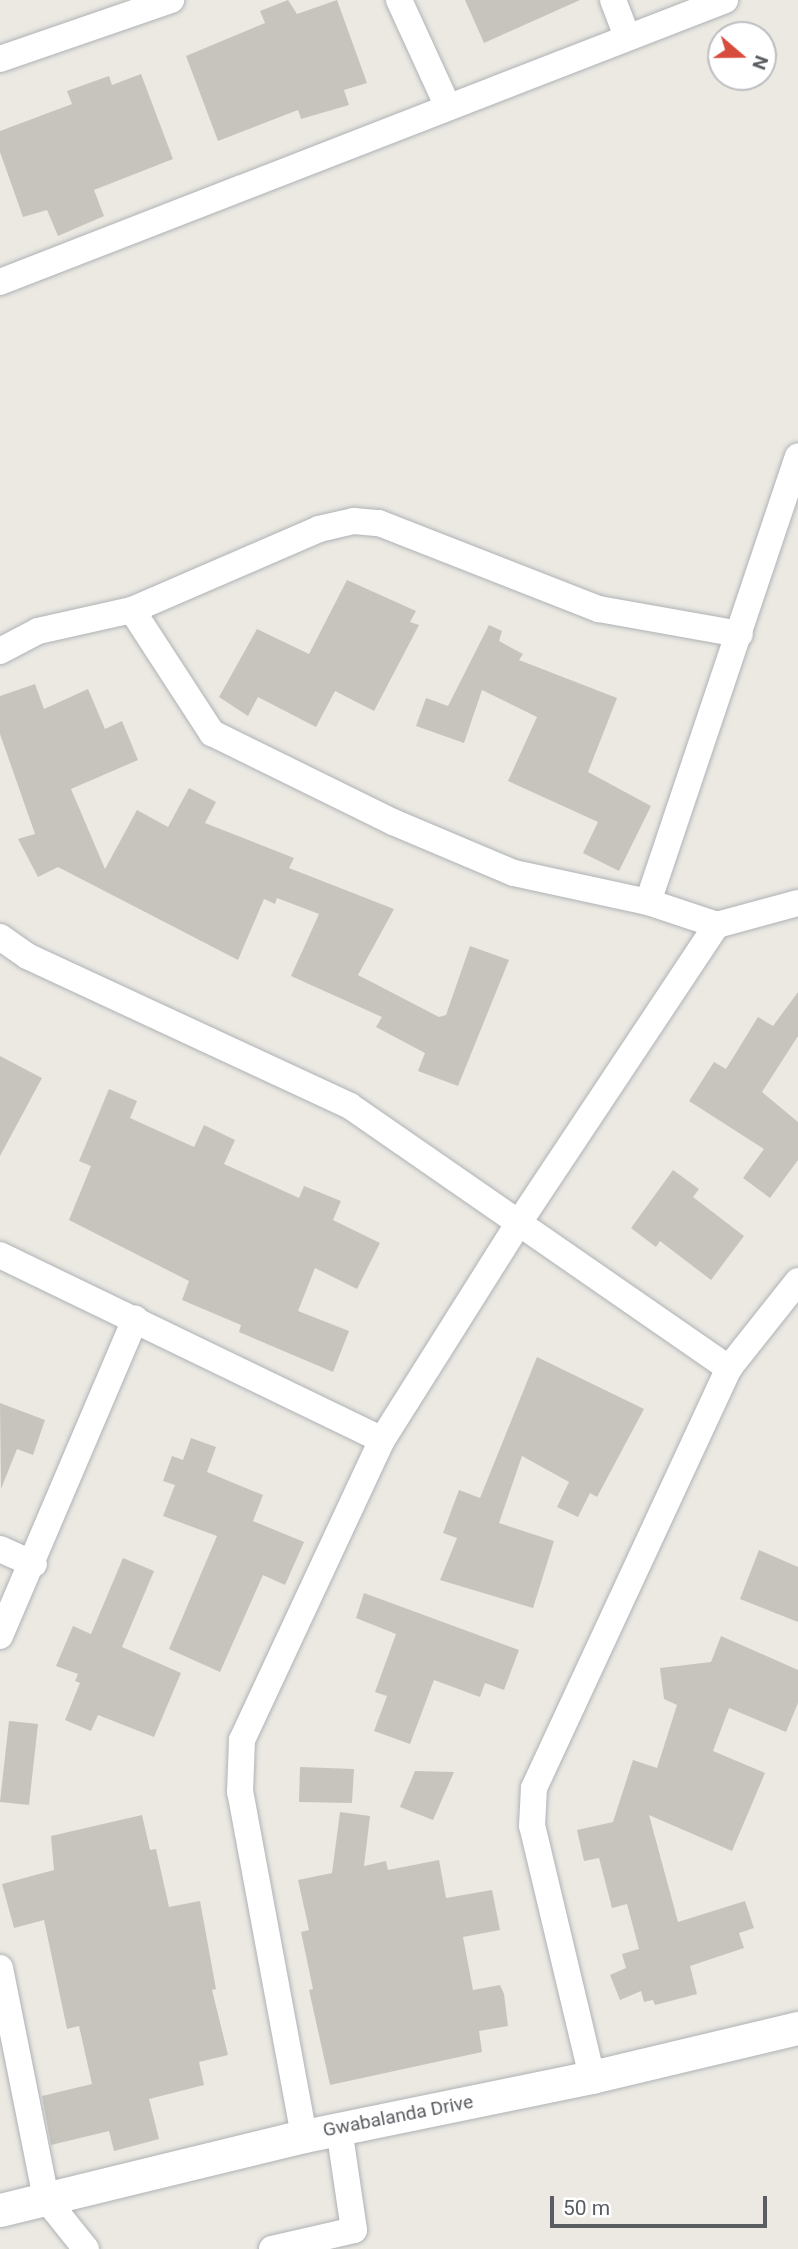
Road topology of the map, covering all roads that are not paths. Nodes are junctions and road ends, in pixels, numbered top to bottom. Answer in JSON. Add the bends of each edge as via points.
{"nodes":[{"id":1,"x":170,"y":0,"type":"edge"},
{"id":2,"x":400,"y":0,"type":"edge"},
{"id":3,"x":613,"y":0,"type":"edge"},
{"id":4,"x":725,"y":0,"type":"edge"},
{"id":5,"x":626,"y":34,"type":"junction"},
{"id":6,"x":0,"y":59,"type":"edge"},
{"id":7,"x":447,"y":105,"type":"junction"},
{"id":8,"x":0,"y":282,"type":"edge"},
{"id":9,"x":798,"y":457,"type":"edge"},
{"id":10,"x":132,"y":611,"type":"junction"},
{"id":11,"x":740,"y":634,"type":"junction"},
{"id":12,"x":0,"y":651,"type":"edge"},
{"id":13,"x":648,"y":902,"type":"junction"},
{"id":14,"x":798,"y":903,"type":"edge"},
{"id":15,"x":717,"y":925,"type":"junction"},
{"id":16,"x":0,"y":937,"type":"edge"},
{"id":17,"x":518,"y":1224,"type":"junction"},
{"id":18,"x":0,"y":1255,"type":"edge"},
{"id":19,"x":798,"y":1281,"type":"edge"},
{"id":20,"x":135,"y":1319,"type":"junction"},
{"id":21,"x":729,"y":1368,"type":"junction"},
{"id":22,"x":382,"y":1440,"type":"junction"},
{"id":23,"x":0,"y":1549,"type":"edge"},
{"id":24,"x":34,"y":1564,"type":"junction"},
{"id":25,"x":0,"y":1636,"type":"edge"},
{"id":26,"x":0,"y":1968,"type":"edge"},
{"id":27,"x":798,"y":2028,"type":"edge"},
{"id":28,"x":592,"y":2077,"type":"junction"},
{"id":29,"x":339,"y":2128,"type":"junction"},
{"id":30,"x":304,"y":2136,"type":"junction"},
{"id":31,"x":46,"y":2199,"type":"junction"},
{"id":32,"x":0,"y":2210,"type":"edge"},
{"id":33,"x":356,"y":2240,"type":"edge"},
{"id":34,"x":86,"y":2249,"type":"edge"},
{"id":35,"x":272,"y":2249,"type":"edge"}],
"edges":[{"from":1,"to":6,"type":"street"},
{"from":2,"to":7,"type":"street"},
{"from":3,"to":5,"type":"street"},
{"from":4,"to":5,"type":"street"},
{"from":5,"to":7,"type":"street"},
{"from":7,"to":8,"type":"street"},
{"from":9,"to":11,"type":"street"},
{"from":10,"to":11,"type":"street","via":[[319,529],[354,521],[379,523],[599,609]]},
{"from":10,"to":12,"type":"street","via":[[38,631]]},
{"from":10,"to":13,"type":"street","via":[[212,733],[393,822],[513,873]]},
{"from":11,"to":13,"type":"street"},
{"from":13,"to":15,"type":"street"},
{"from":14,"to":15,"type":"street"},
{"from":15,"to":17,"type":"street"},
{"from":16,"to":17,"type":"street","via":[[27,956],[350,1106]]},
{"from":17,"to":21,"type":"street"},
{"from":17,"to":22,"type":"street"},
{"from":18,"to":20,"type":"street"},
{"from":19,"to":21,"type":"street"},
{"from":20,"to":22,"type":"street"},
{"from":20,"to":24,"type":"street"},
{"from":21,"to":28,"type":"street","via":[[619,1600],[530,1806]]},
{"from":22,"to":30,"type":"street","via":[[242,1740],[237,1764]]},
{"from":23,"to":24,"type":"street"},
{"from":24,"to":25,"type":"street"},
{"from":26,"to":31,"type":"street"},
{"from":27,"to":28,"type":"street","name":"Gwabalanda Drive"},
{"from":28,"to":29,"type":"street","name":"Gwabalanda Drive"},
{"from":29,"to":30,"type":"street","name":"Gwabalanda Drive"},
{"from":29,"to":33,"type":"street"},
{"from":30,"to":31,"type":"street","name":"Gwabalanda Drive"},
{"from":31,"to":32,"type":"street","name":"Gwabalanda Drive"},
{"from":31,"to":34,"type":"street"},
{"from":33,"to":35,"type":"street"}]}
